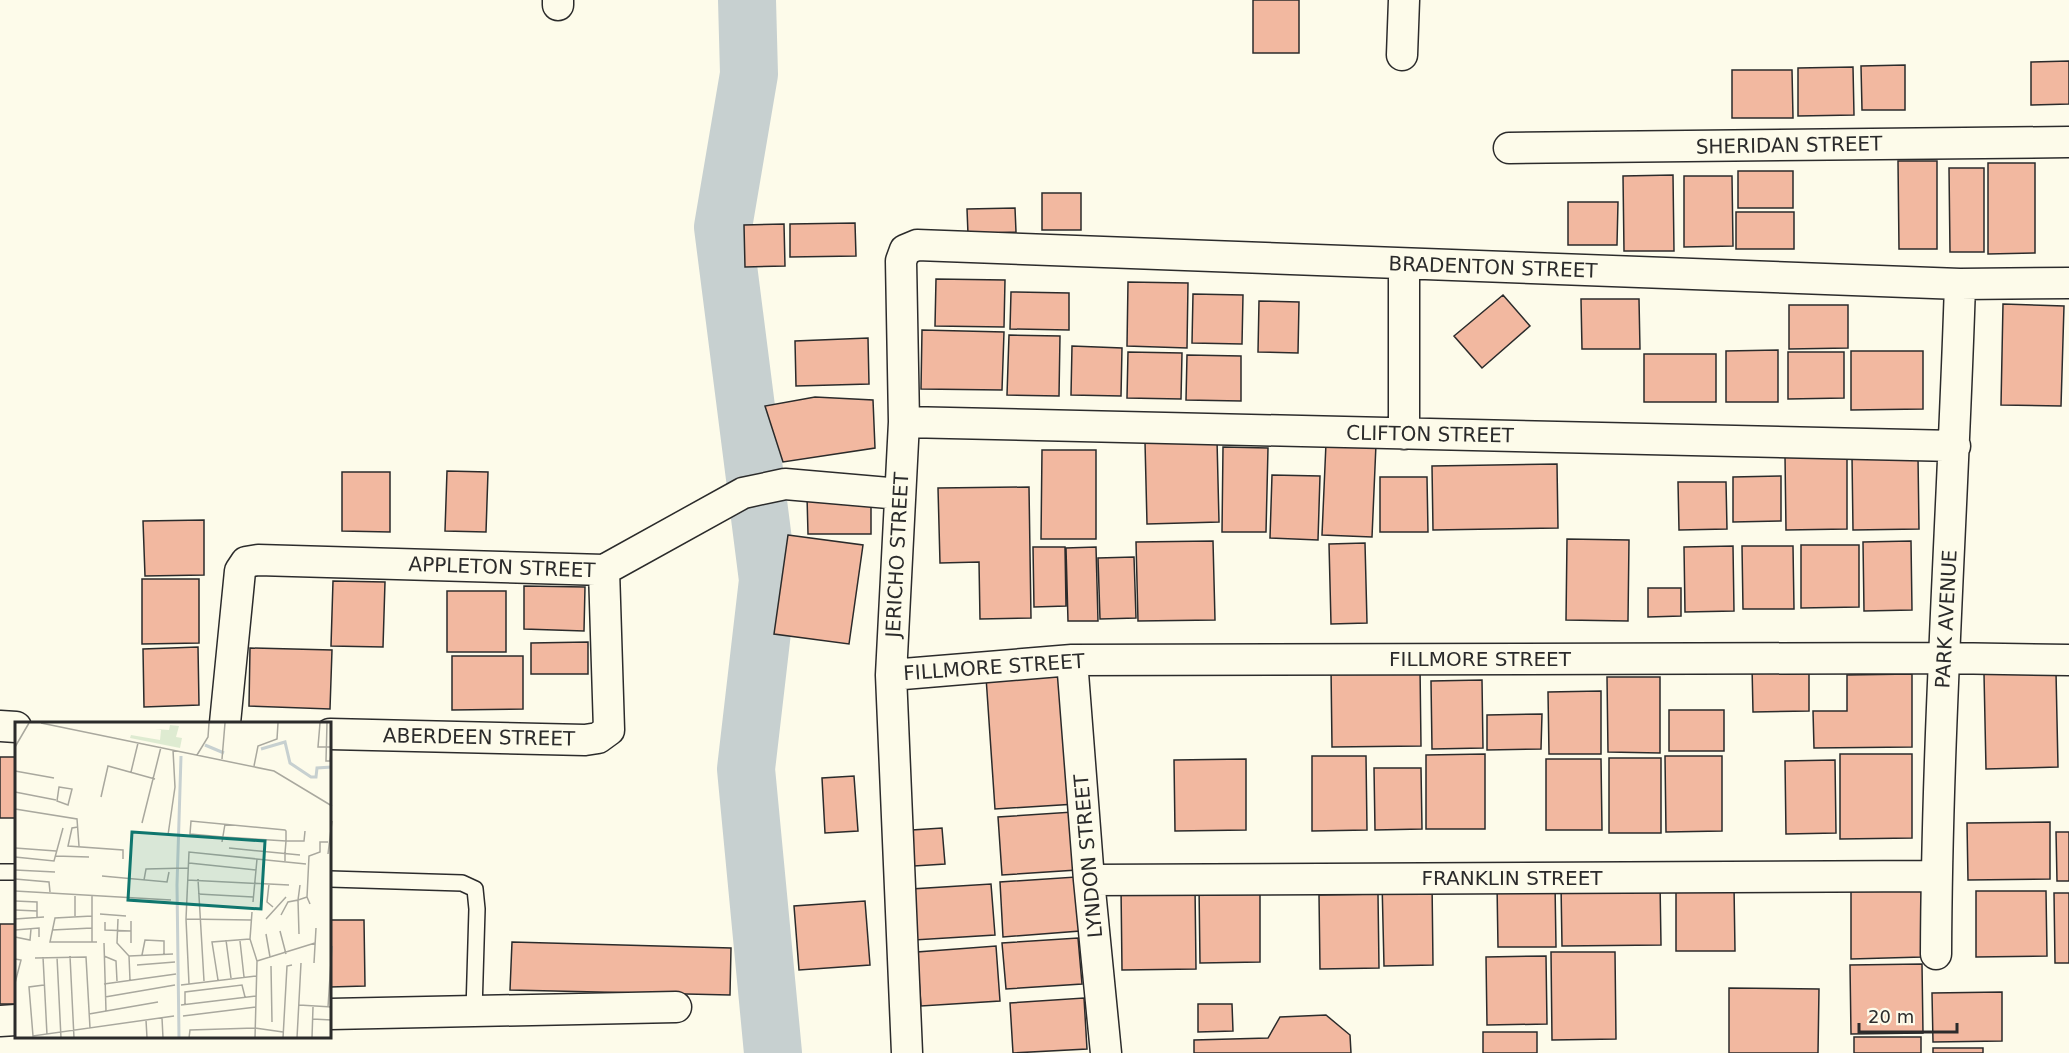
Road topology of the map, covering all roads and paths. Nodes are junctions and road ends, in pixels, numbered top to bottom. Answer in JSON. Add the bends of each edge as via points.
{"nodes":[{"id":1,"x":1404,"y":0,"type":"edge"},
{"id":2,"x":1402,"y":55,"type":"dead end"},
{"id":3,"x":2069,"y":142,"type":"edge"},
{"id":4,"x":1509,"y":148,"type":"dead end"},
{"id":5,"x":917,"y":244,"type":"joint"},
{"id":6,"x":1404,"y":264,"type":"junction"},
{"id":7,"x":2069,"y":283,"type":"edge"},
{"id":8,"x":1960,"y":284,"type":"junction"},
{"id":9,"x":904,"y":422,"type":"junction"},
{"id":10,"x":1404,"y":434,"type":"junction"},
{"id":11,"x":1955,"y":446,"type":"junction"},
{"id":12,"x":900,"y":494,"type":"junction"},
{"id":13,"x":604,"y":570,"type":"junction"},
{"id":14,"x":1943,"y":658,"type":"junction"},
{"id":15,"x":1072,"y":660,"type":"junction"},
{"id":16,"x":2069,"y":660,"type":"edge"},
{"id":17,"x":891,"y":675,"type":"junction"},
{"id":18,"x":225,"y":722,"type":"edge"},
{"id":19,"x":332,"y":734,"type":"edge"},
{"id":20,"x":1936,"y":876,"type":"junction"},
{"id":21,"x":332,"y":879,"type":"edge"},
{"id":22,"x":1089,"y":880,"type":"junction"},
{"id":23,"x":1936,"y":954,"type":"dead end"},
{"id":24,"x":676,"y":1007,"type":"dead end"},
{"id":25,"x":474,"y":1011,"type":"junction"},
{"id":26,"x":332,"y":1014,"type":"edge"},
{"id":27,"x":15,"y":1020,"type":"edge"},
{"id":28,"x":0,"y":1021,"type":"edge"},
{"id":29,"x":907,"y":1053,"type":"edge"},
{"id":30,"x":1106,"y":1053,"type":"edge"}],
"edges":[{"from":1,"to":2,"type":"street"},
{"from":3,"to":4,"type":"street","name":"SHERIDAN STREET"},
{"from":5,"to":6,"type":"street","name":"BRADENTON STREET"},
{"from":5,"to":9,"type":"street","name":"JERICHO STREET","via":[[904,250],[900,261]]},
{"from":6,"to":8,"type":"street","name":"BRADENTON STREET"},
{"from":6,"to":10,"type":"street"},
{"from":7,"to":8,"type":"street","name":"BRADENTON STREET"},
{"from":8,"to":11,"type":"street","name":"PARK AVENUE"},
{"from":9,"to":10,"type":"street","name":"CLIFTON STREET"},
{"from":9,"to":12,"type":"street","name":"JERICHO STREET"},
{"from":10,"to":11,"type":"street","name":"CLIFTON STREET"},
{"from":11,"to":14,"type":"street","name":"PARK AVENUE"},
{"from":12,"to":13,"type":"street","name":"APPLETON STREET","via":[[785,484],[743,493]]},
{"from":12,"to":17,"type":"street","name":"JERICHO STREET"},
{"from":13,"to":18,"type":"street","name":"APPLETON STREET","via":[[246,562],[240,571]]},
{"from":13,"to":19,"type":"street","name":"ABERDEEN STREET","via":[[609,730],[598,738]]},
{"from":14,"to":15,"type":"street","name":"FILLMORE STREET"},
{"from":14,"to":16,"type":"street","name":"FILLMORE STREET"},
{"from":14,"to":20,"type":"street","name":"PARK AVENUE"},
{"from":15,"to":17,"type":"street","name":"FILLMORE STREET"},
{"from":15,"to":22,"type":"street","name":"LYNDON STREET"},
{"from":17,"to":29,"type":"street","name":"JERICHO STREET"},
{"from":20,"to":22,"type":"street","name":"FRANKLIN STREET"},
{"from":20,"to":23,"type":"street","name":"PARK AVENUE"},
{"from":21,"to":25,"type":"lane","via":[[462,883],[474,889]]},
{"from":22,"to":30,"type":"street","name":"LYNDON STREET"},
{"from":24,"to":25,"type":"street"},
{"from":25,"to":26,"type":"street"},
{"from":27,"to":28,"type":"street"}]}
